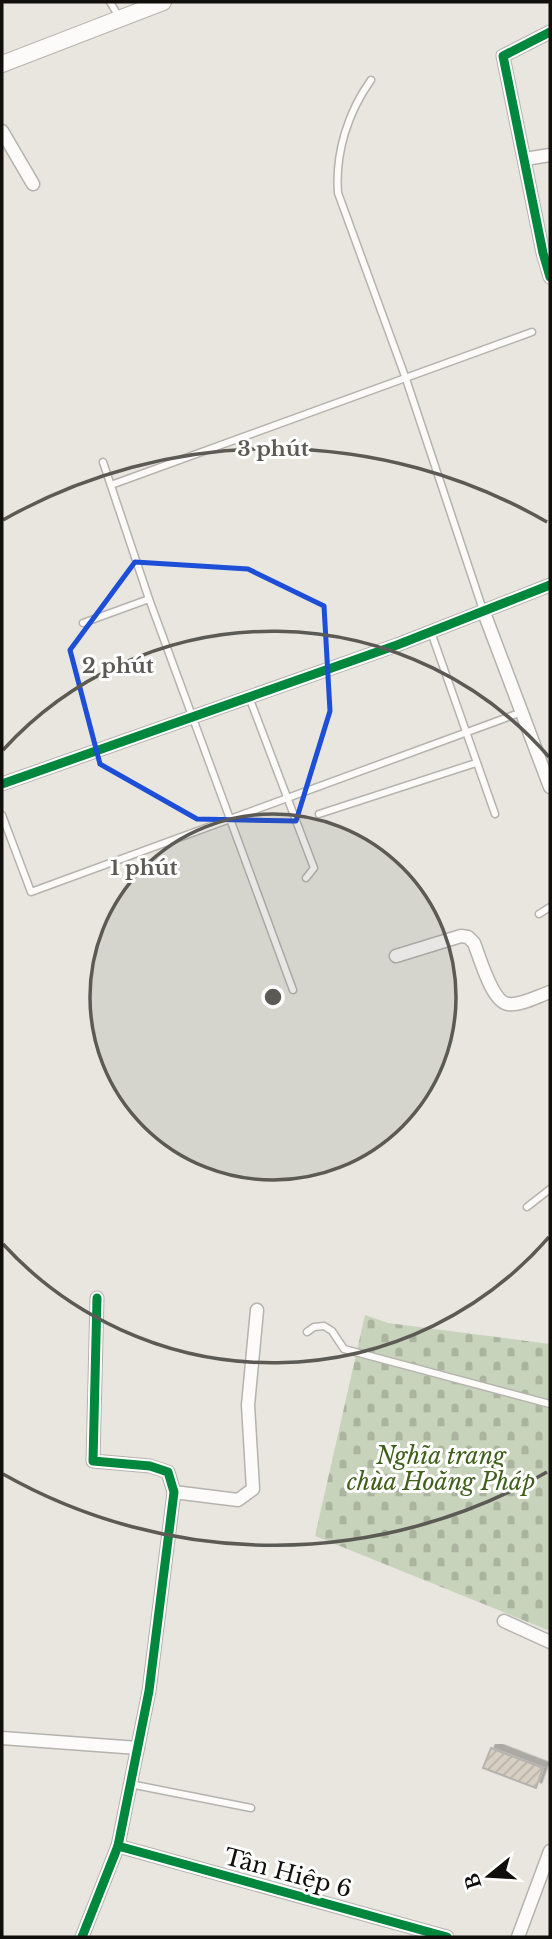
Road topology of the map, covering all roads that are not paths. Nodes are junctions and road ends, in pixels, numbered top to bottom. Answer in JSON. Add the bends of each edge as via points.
{"nodes":[{"id":1,"x":110,"y":2,"type":"edge"},
{"id":2,"x":163,"y":2,"type":"edge"},
{"id":3,"x":120,"y":18,"type":"junction"},
{"id":4,"x":550,"y":32,"type":"edge"},
{"id":5,"x":2,"y":64,"type":"edge"},
{"id":6,"x":371,"y":80,"type":"dead end"},
{"id":7,"x":2,"y":131,"type":"edge"},
{"id":8,"x":550,"y":155,"type":"edge"},
{"id":9,"x":524,"y":159,"type":"junction"},
{"id":10,"x":33,"y":184,"type":"dead end"},
{"id":11,"x":546,"y":253,"type":"edge"},
{"id":12,"x":550,"y":277,"type":"edge"},
{"id":13,"x":532,"y":332,"type":"dead end"},
{"id":14,"x":406,"y":379,"type":"junction"},
{"id":15,"x":103,"y":463,"type":"dead end"},
{"id":16,"x":111,"y":485,"type":"junction"},
{"id":17,"x":550,"y":585,"type":"edge"},
{"id":18,"x":149,"y":599,"type":"junction"},
{"id":19,"x":483,"y":610,"type":"junction"},
{"id":20,"x":83,"y":623,"type":"dead end"},
{"id":21,"x":431,"y":632,"type":"junction"},
{"id":22,"x":248,"y":697,"type":"junction"},
{"id":23,"x":522,"y":712,"type":"junction"},
{"id":24,"x":194,"y":716,"type":"junction"},
{"id":25,"x":466,"y":732,"type":"junction"},
{"id":26,"x":477,"y":763,"type":"junction"},
{"id":27,"x":2,"y":784,"type":"edge"},
{"id":28,"x":550,"y":787,"type":"edge"},
{"id":29,"x":287,"y":797,"type":"junction"},
{"id":30,"x":319,"y":814,"type":"dead end"},
{"id":31,"x":495,"y":814,"type":"dead end"},
{"id":32,"x":2,"y":815,"type":"edge"},
{"id":33,"x":230,"y":817,"type":"junction"},
{"id":34,"x":306,"y":878,"type":"dead end"},
{"id":35,"x":550,"y":907,"type":"edge"},
{"id":36,"x":539,"y":915,"type":"dead end"},
{"id":37,"x":396,"y":956,"type":"dead end"},
{"id":38,"x":293,"y":990,"type":"dead end"},
{"id":39,"x":550,"y":992,"type":"edge"},
{"id":40,"x":550,"y":1189,"type":"edge"},
{"id":41,"x":527,"y":1207,"type":"dead end"},
{"id":42,"x":97,"y":1298,"type":"dead end"},
{"id":43,"x":257,"y":1310,"type":"dead end"},
{"id":44,"x":307,"y":1332,"type":"dead end"},
{"id":45,"x":550,"y":1404,"type":"edge"},
{"id":46,"x":174,"y":1492,"type":"junction"},
{"id":47,"x":504,"y":1621,"type":"dead end"},
{"id":48,"x":550,"y":1642,"type":"edge"},
{"id":49,"x":2,"y":1738,"type":"edge"},
{"id":50,"x":138,"y":1748,"type":"junction"},
{"id":51,"x":130,"y":1784,"type":"junction"},
{"id":52,"x":251,"y":1808,"type":"dead end"},
{"id":53,"x":118,"y":1846,"type":"junction"},
{"id":54,"x":550,"y":1851,"type":"edge"},
{"id":55,"x":82,"y":1937,"type":"edge"},
{"id":56,"x":447,"y":1937,"type":"edge"},
{"id":57,"x":518,"y":1937,"type":"edge"}],
"edges":[{"from":1,"to":3,"type":"lane"},
{"from":2,"to":3,"type":"street"},
{"from":3,"to":5,"type":"street"},
{"from":4,"to":9,"type":"street","via":[[503,55]]},
{"from":6,"to":14,"type":"lane","via":[[347,125],[338,193]]},
{"from":7,"to":10,"type":"street"},
{"from":8,"to":9,"type":"street"},
{"from":9,"to":11,"type":"street"},
{"from":11,"to":12,"type":"street"},
{"from":13,"to":14,"type":"lane"},
{"from":14,"to":16,"type":"lane"},
{"from":14,"to":19,"type":"lane"},
{"from":15,"to":16,"type":"lane"},
{"from":16,"to":18,"type":"lane"},
{"from":17,"to":19,"type":"street"},
{"from":18,"to":20,"type":"lane"},
{"from":18,"to":24,"type":"lane"},
{"from":19,"to":21,"type":"street"},
{"from":19,"to":23,"type":"street"},
{"from":21,"to":22,"type":"street"},
{"from":21,"to":25,"type":"lane"},
{"from":22,"to":24,"type":"street"},
{"from":22,"to":29,"type":"lane"},
{"from":23,"to":25,"type":"lane"},
{"from":23,"to":28,"type":"street"},
{"from":24,"to":27,"type":"street"},
{"from":24,"to":33,"type":"lane"},
{"from":25,"to":26,"type":"lane"},
{"from":25,"to":29,"type":"lane"},
{"from":26,"to":30,"type":"lane"},
{"from":26,"to":31,"type":"lane"},
{"from":29,"to":33,"type":"lane"},
{"from":29,"to":34,"type":"lane","via":[[314,868]]},
{"from":32,"to":33,"type":"lane","via":[[31,891]]},
{"from":33,"to":38,"type":"lane"},
{"from":35,"to":36,"type":"lane"},
{"from":37,"to":39,"type":"street","via":[[468,937],[496,999],[515,1004]]},
{"from":40,"to":41,"type":"lane"},
{"from":42,"to":46,"type":"street","via":[[93,1461],[168,1472]]},
{"from":43,"to":46,"type":"street","via":[[248,1405],[253,1489],[239,1500]]},
{"from":44,"to":45,"type":"lane","via":[[324,1326],[344,1349]]},
{"from":46,"to":50,"type":"street"},
{"from":47,"to":48,"type":"street"},
{"from":49,"to":50,"type":"street"},
{"from":50,"to":51,"type":"street"},
{"from":51,"to":52,"type":"lane"},
{"from":51,"to":53,"type":"street"},
{"from":53,"to":55,"type":"street"},
{"from":53,"to":56,"type":"street","name":"Tân Hiệp 6"},
{"from":54,"to":57,"type":"street"}]}
